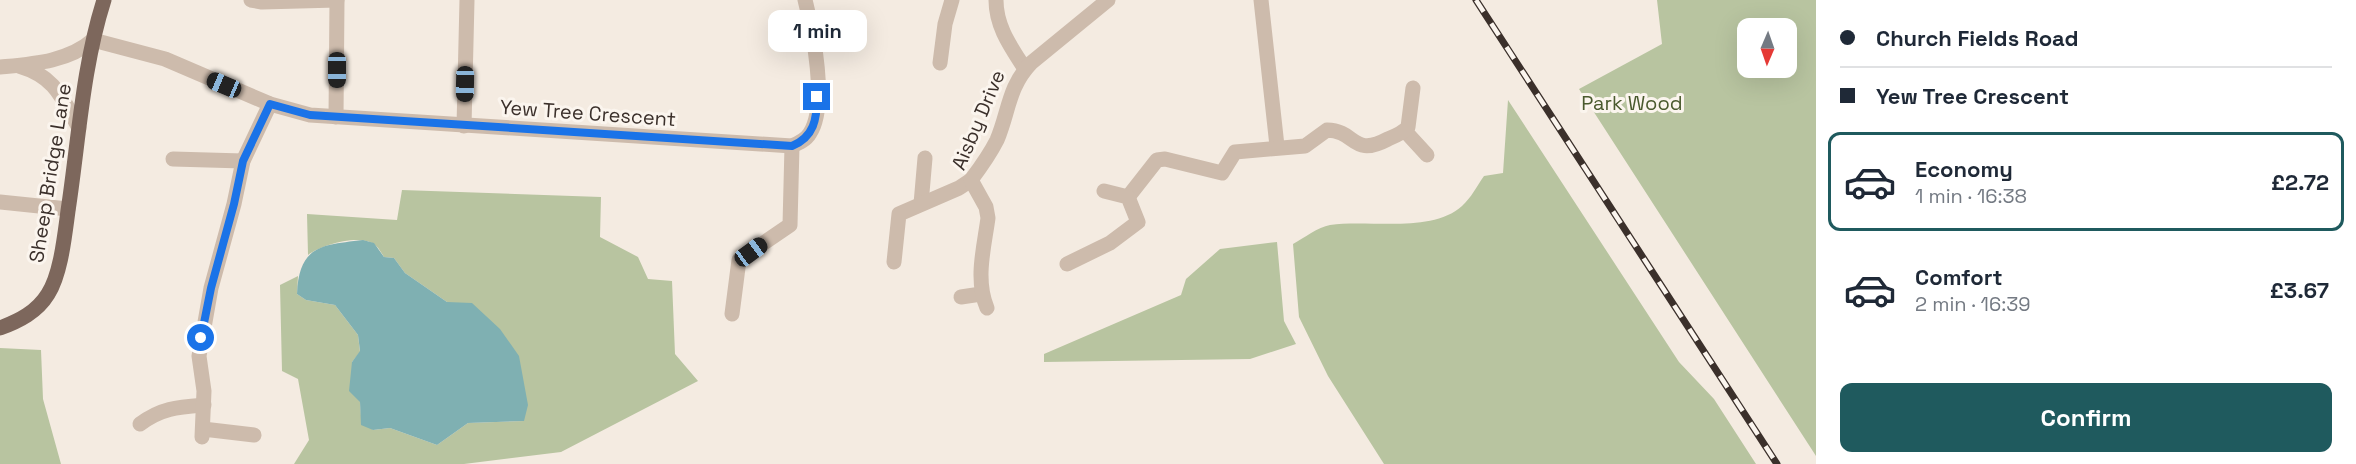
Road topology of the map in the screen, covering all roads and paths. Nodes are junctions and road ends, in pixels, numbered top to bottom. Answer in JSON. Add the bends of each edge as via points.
{"nodes":[{"id":1,"x":104,"y":0,"type":"edge"},
{"id":2,"x":250,"y":0,"type":"edge"},
{"id":3,"x":337,"y":0,"type":"edge"},
{"id":4,"x":466,"y":0,"type":"edge"},
{"id":5,"x":805,"y":0,"type":"edge"},
{"id":6,"x":952,"y":0,"type":"edge"},
{"id":7,"x":996,"y":0,"type":"edge"},
{"id":8,"x":1108,"y":0,"type":"edge"},
{"id":9,"x":1261,"y":0,"type":"edge"},
{"id":10,"x":93,"y":40,"type":"junction"},
{"id":11,"x":940,"y":63,"type":"dead end"},
{"id":12,"x":18,"y":66,"type":"junction"},
{"id":13,"x":0,"y":68,"type":"edge"},
{"id":14,"x":1025,"y":69,"type":"junction"},
{"id":15,"x":1413,"y":88,"type":"dead end"},
{"id":16,"x":270,"y":104,"type":"junction"},
{"id":17,"x":336,"y":117,"type":"junction"},
{"id":18,"x":464,"y":126,"type":"junction"},
{"id":19,"x":79,"y":128,"type":"junction"},
{"id":20,"x":1405,"y":131,"type":"junction"},
{"id":21,"x":792,"y":146,"type":"junction"},
{"id":22,"x":1277,"y":147,"type":"junction"},
{"id":23,"x":1427,"y":155,"type":"dead end"},
{"id":24,"x":925,"y":158,"type":"dead end"},
{"id":25,"x":173,"y":159,"type":"dead end"},
{"id":26,"x":243,"y":161,"type":"junction"},
{"id":27,"x":970,"y":180,"type":"junction"},
{"id":28,"x":1104,"y":191,"type":"dead end"},
{"id":29,"x":1128,"y":197,"type":"junction"},
{"id":30,"x":0,"y":202,"type":"edge"},
{"id":31,"x":921,"y":204,"type":"junction"},
{"id":32,"x":68,"y":209,"type":"junction"},
{"id":33,"x":894,"y":262,"type":"dead end"},
{"id":34,"x":1067,"y":264,"type":"dead end"},
{"id":35,"x":962,"y":297,"type":"dead end"},
{"id":36,"x":732,"y":314,"type":"dead end"},
{"id":37,"x":0,"y":328,"type":"edge"},
{"id":38,"x":204,"y":405,"type":"junction"},
{"id":39,"x":140,"y":424,"type":"dead end"},
{"id":40,"x":254,"y":435,"type":"dead end"}],
"edges":[{"from":1,"to":10,"type":"main road","name":"Sheep Bridge Lane"},
{"from":2,"to":3,"type":"street"},
{"from":3,"to":17,"type":"street"},
{"from":4,"to":18,"type":"street"},
{"from":5,"to":21,"type":"street","via":[[816,54],[817,111],[809,135]]},
{"from":6,"to":11,"type":"street"},
{"from":7,"to":14,"type":"street","via":[[1000,27]]},
{"from":8,"to":14,"type":"street","name":"Aisby Drive"},
{"from":9,"to":22,"type":"street"},
{"from":10,"to":12,"type":"street","via":[[62,57]]},
{"from":10,"to":16,"type":"street","name":"Yew Tree Crescent","via":[[165,59]]},
{"from":10,"to":19,"type":"main road","name":"Sheep Bridge Lane"},
{"from":12,"to":13,"type":"street"},
{"from":12,"to":19,"type":"street","via":[[41,75],[58,90]]},
{"from":14,"to":27,"type":"street","name":"Aisby Drive","via":[[1012,90],[996,141]]},
{"from":15,"to":20,"type":"street"},
{"from":16,"to":17,"type":"street","name":"Yew Tree Crescent","via":[[295,112]]},
{"from":16,"to":26,"type":"street"},
{"from":17,"to":18,"type":"street","name":"Yew Tree Crescent"},
{"from":18,"to":21,"type":"street","name":"Yew Tree Crescent"},
{"from":19,"to":32,"type":"main road","name":"Sheep Bridge Lane"},
{"from":20,"to":22,"type":"street","via":[[1368,147],[1342,132],[1327,130],[1305,146]]},
{"from":20,"to":23,"type":"street"},
{"from":21,"to":36,"type":"street","via":[[790,225],[739,260]]},
{"from":22,"to":29,"type":"street","via":[[1235,152],[1220,173],[1157,160]]},
{"from":24,"to":31,"type":"street"},
{"from":25,"to":26,"type":"street"},
{"from":26,"to":38,"type":"street","via":[[201,338]]},
{"from":27,"to":31,"type":"street"},
{"from":27,"to":35,"type":"street","name":"Aisby Drive","via":[[988,218],[981,273],[984,301]]},
{"from":28,"to":29,"type":"street"},
{"from":29,"to":34,"type":"street","via":[[1138,222],[1110,243]]},
{"from":30,"to":32,"type":"street"},
{"from":31,"to":33,"type":"street","via":[[898,214]]},
{"from":32,"to":37,"type":"main road","name":"Sheep Bridge Lane","via":[[58,265],[48,293],[22,319]]},
{"from":38,"to":39,"type":"street","via":[[155,413]]},
{"from":38,"to":40,"type":"street","via":[[203,433]]}]}
